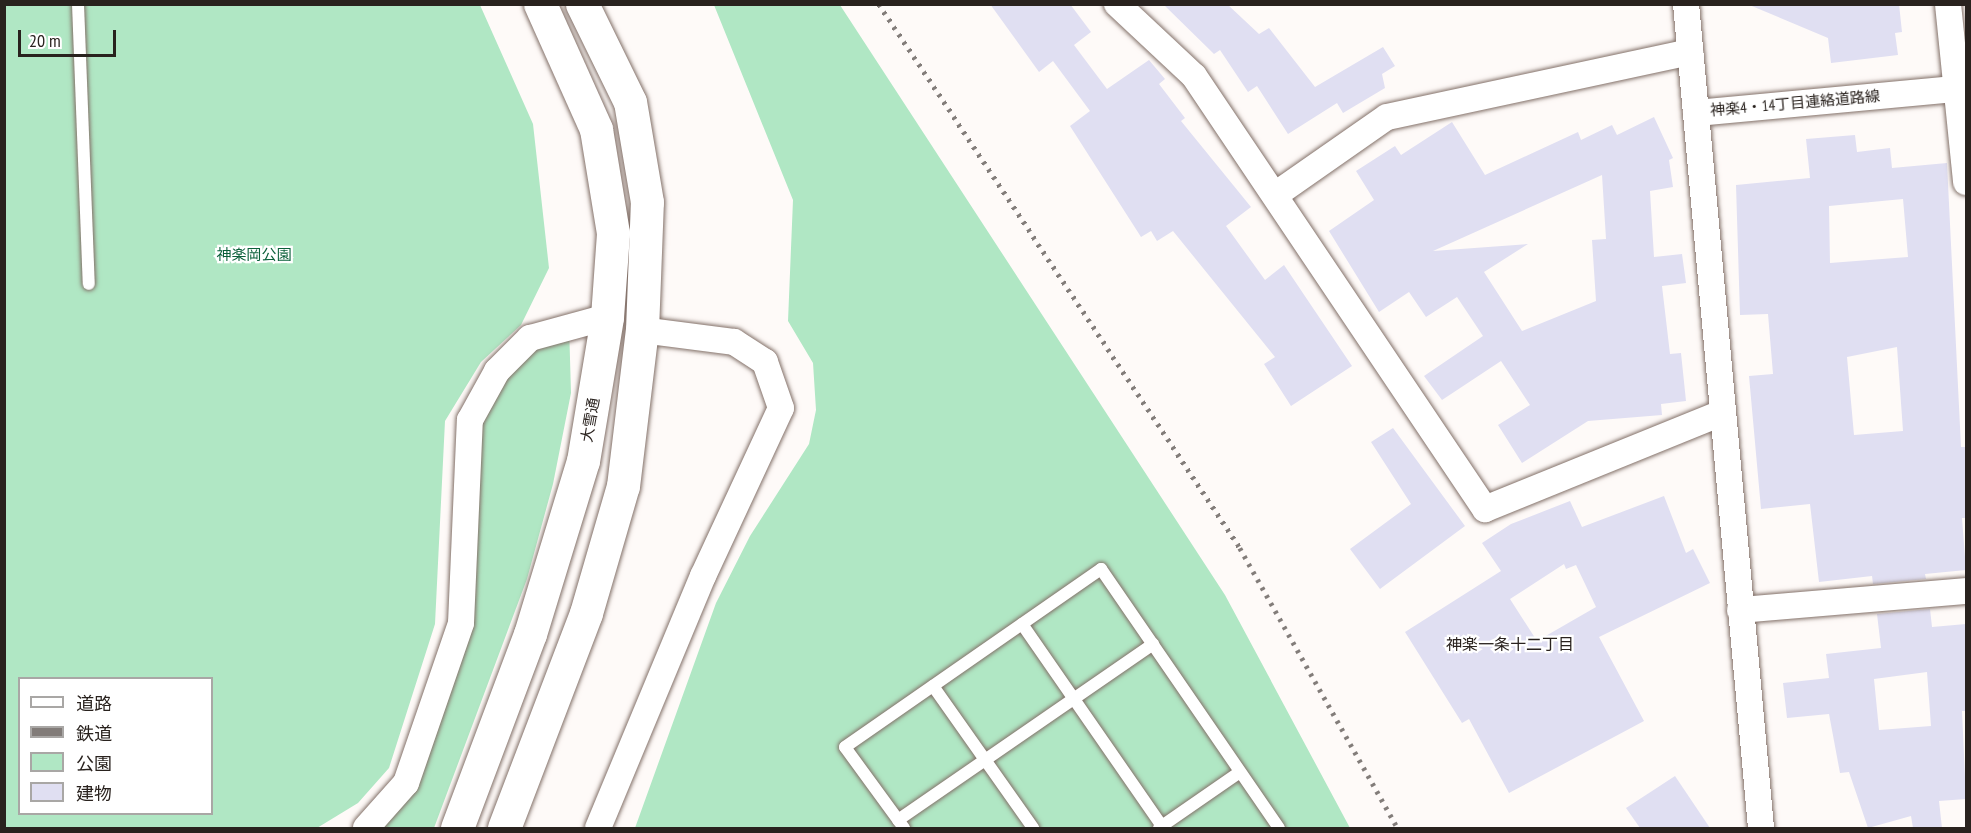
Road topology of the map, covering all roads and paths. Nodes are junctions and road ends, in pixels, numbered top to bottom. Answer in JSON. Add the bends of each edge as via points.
{"nodes":[{"id":1,"x":78,"y":4,"type":"edge"},
{"id":2,"x":540,"y":4,"type":"edge"},
{"id":3,"x":582,"y":4,"type":"edge"},
{"id":4,"x":1117,"y":4,"type":"edge"},
{"id":5,"x":1686,"y":4,"type":"edge"},
{"id":6,"x":1948,"y":4,"type":"edge"},
{"id":7,"x":1690,"y":52,"type":"junction"},
{"id":8,"x":1962,"y":88,"type":"edge"},
{"id":9,"x":1696,"y":113,"type":"junction"},
{"id":10,"x":1966,"y":182,"type":"edge"},
{"id":11,"x":1275,"y":195,"type":"junction"},
{"id":12,"x":89,"y":284,"type":"dead end"},
{"id":13,"x":607,"y":317,"type":"junction"},
{"id":14,"x":642,"y":330,"type":"junction"},
{"id":15,"x":1721,"y":413,"type":"junction"},
{"id":16,"x":1966,"y":591,"type":"edge"},
{"id":17,"x":1740,"y":610,"type":"junction"},
{"id":18,"x":1022,"y":624,"type":"junction"},
{"id":19,"x":1153,"y":644,"type":"junction"},
{"id":20,"x":933,"y":686,"type":"junction"},
{"id":21,"x":1074,"y":699,"type":"junction"},
{"id":22,"x":985,"y":760,"type":"junction"},
{"id":23,"x":1240,"y":772,"type":"junction"},
{"id":24,"x":901,"y":824,"type":"edge"},
{"id":25,"x":366,"y":828,"type":"edge"},
{"id":26,"x":457,"y":828,"type":"edge"},
{"id":27,"x":504,"y":828,"type":"edge"},
{"id":28,"x":598,"y":828,"type":"edge"},
{"id":29,"x":1033,"y":828,"type":"edge"},
{"id":30,"x":1161,"y":828,"type":"edge"},
{"id":31,"x":1279,"y":828,"type":"edge"},
{"id":32,"x":1761,"y":828,"type":"edge"}],
"edges":[{"from":1,"to":12,"type":"lane"},
{"from":2,"to":13,"type":"main road","name":"大雪通","via":[[596,129],[613,233]]},
{"from":3,"to":14,"type":"main road","via":[[630,102],[647,202]]},
{"from":4,"to":11,"type":"street","via":[[1194,76]]},
{"from":5,"to":7,"type":"street","name":"神楽4・14丁目連絡道路線"},
{"from":6,"to":8,"type":"street"},
{"from":7,"to":9,"type":"street","name":"神楽4・14丁目連絡道路線"},
{"from":7,"to":11,"type":"street","via":[[1387,117]]},
{"from":8,"to":9,"type":"street","name":"神楽4・14丁目連絡道路線"},
{"from":8,"to":10,"type":"street"},
{"from":9,"to":15,"type":"street"},
{"from":11,"to":15,"type":"street","via":[[1485,509]]},
{"from":13,"to":25,"type":"street","via":[[530,338],[497,371],[470,420],[461,623],[406,783]]},
{"from":13,"to":26,"type":"main road","name":"大雪通","via":[[583,461],[530,634]]},
{"from":14,"to":27,"type":"main road","via":[[623,486],[586,614]]},
{"from":14,"to":28,"type":"street","via":[[734,342],[765,362],[781,408],[703,576]]},
{"from":15,"to":17,"type":"street"},
{"from":16,"to":17,"type":"street"},
{"from":17,"to":32,"type":"street"},
{"from":18,"to":19,"type":"lane","via":[[1101,569]]},
{"from":18,"to":20,"type":"lane"},
{"from":18,"to":21,"type":"lane"},
{"from":19,"to":21,"type":"lane"},
{"from":19,"to":23,"type":"lane"},
{"from":20,"to":22,"type":"lane"},
{"from":20,"to":24,"type":"lane","via":[[845,747]]},
{"from":21,"to":22,"type":"lane"},
{"from":21,"to":30,"type":"lane"},
{"from":22,"to":24,"type":"lane"},
{"from":22,"to":29,"type":"lane"},
{"from":23,"to":30,"type":"lane"},
{"from":23,"to":31,"type":"lane"}]}
